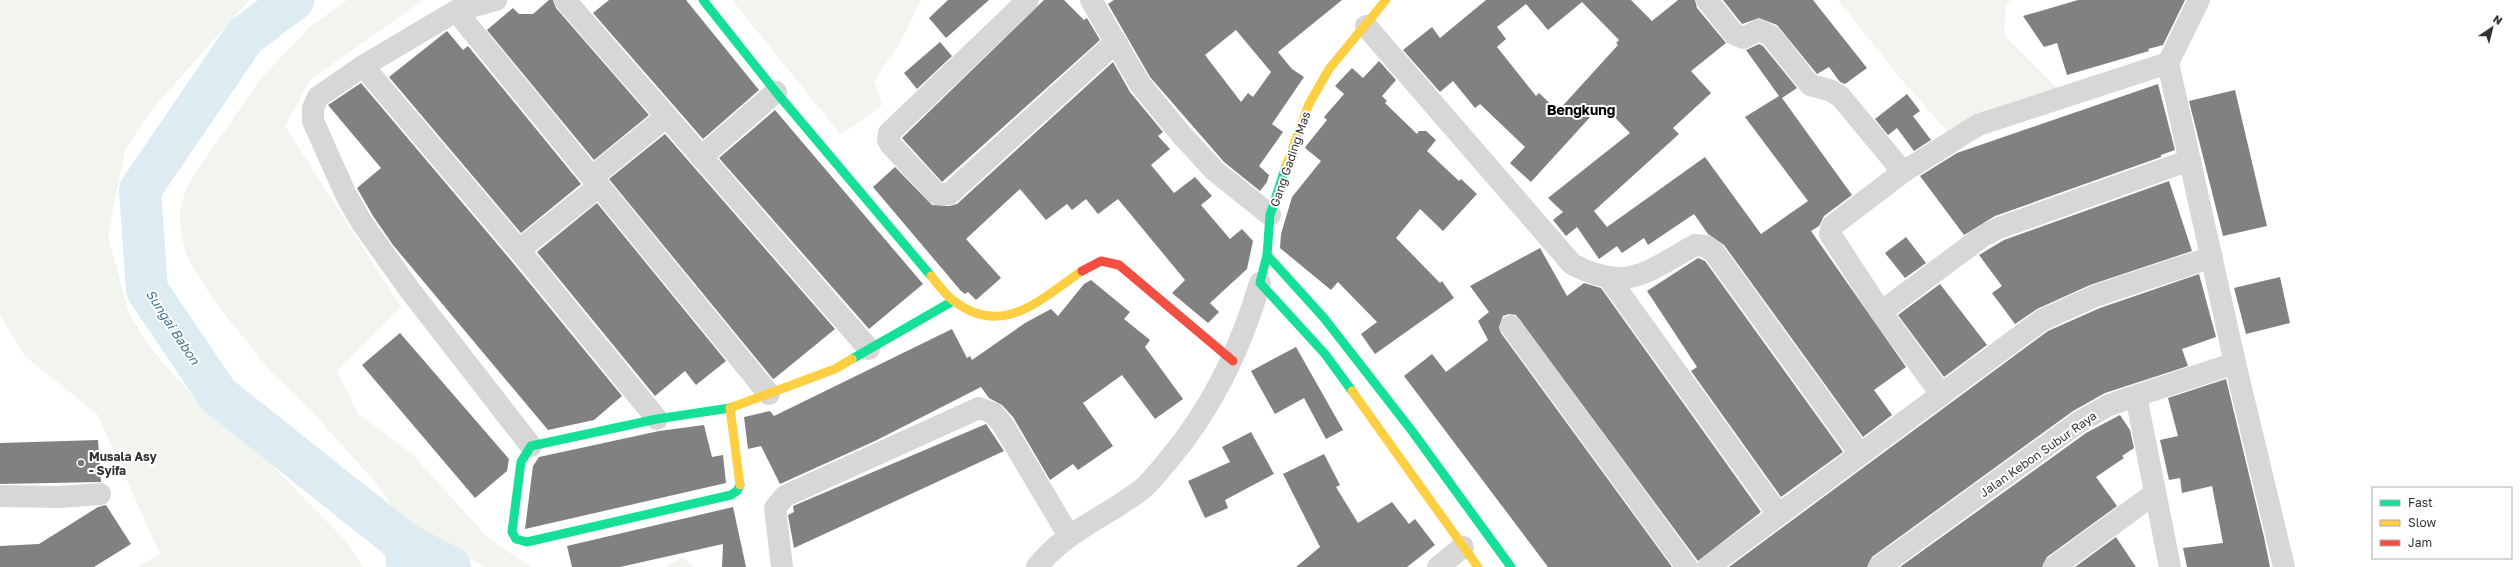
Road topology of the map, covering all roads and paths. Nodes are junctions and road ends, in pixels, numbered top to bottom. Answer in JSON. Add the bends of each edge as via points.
{"nodes":[{"id":1,"x":496,"y":0,"type":"edge"},
{"id":2,"x":565,"y":0,"type":"edge"},
{"id":3,"x":703,"y":0,"type":"edge"},
{"id":4,"x":1028,"y":0,"type":"edge"},
{"id":5,"x":1091,"y":0,"type":"edge"},
{"id":6,"x":1385,"y":0,"type":"edge"},
{"id":7,"x":1707,"y":0,"type":"edge"},
{"id":8,"x":2199,"y":0,"type":"edge"},
{"id":9,"x":456,"y":11,"type":"junction"},
{"id":10,"x":1366,"y":26,"type":"junction"},
{"id":11,"x":1116,"y":42,"type":"junction"},
{"id":12,"x":2168,"y":63,"type":"junction"},
{"id":13,"x":363,"y":66,"type":"junction"},
{"id":14,"x":776,"y":92,"type":"junction"},
{"id":15,"x":666,"y":117,"type":"junction"},
{"id":16,"x":701,"y":157,"type":"junction"},
{"id":17,"x":2190,"y":160,"type":"junction"},
{"id":18,"x":1903,"y":172,"type":"junction"},
{"id":19,"x":596,"y":181,"type":"junction"},
{"id":20,"x":1270,"y":215,"type":"junction"},
{"id":21,"x":519,"y":250,"type":"junction"},
{"id":22,"x":1267,"y":255,"type":"junction"},
{"id":23,"x":2212,"y":257,"type":"junction"},
{"id":24,"x":1609,"y":278,"type":"junction"},
{"id":25,"x":1260,"y":283,"type":"junction"},
{"id":26,"x":953,"y":301,"type":"junction"},
{"id":27,"x":1881,"y":312,"type":"junction"},
{"id":28,"x":1511,"y":326,"type":"dead end"},
{"id":29,"x":868,"y":349,"type":"junction"},
{"id":30,"x":1233,"y":361,"type":"junction"},
{"id":31,"x":2235,"y":363,"type":"junction"},
{"id":32,"x":768,"y":394,"type":"junction"},
{"id":33,"x":1941,"y":394,"type":"junction"},
{"id":34,"x":2136,"y":396,"type":"junction"},
{"id":35,"x":730,"y":408,"type":"junction"},
{"id":36,"x":657,"y":419,"type":"junction"},
{"id":37,"x":532,"y":446,"type":"junction"},
{"id":38,"x":1860,"y":454,"type":"junction"},
{"id":39,"x":100,"y":494,"type":"dead end"},
{"id":40,"x":2154,"y":494,"type":"junction"},
{"id":41,"x":0,"y":496,"type":"edge"},
{"id":42,"x":1778,"y":514,"type":"junction"},
{"id":43,"x":1069,"y":536,"type":"junction"},
{"id":44,"x":1463,"y":547,"type":"junction"},
{"id":45,"x":782,"y":567,"type":"edge"},
{"id":46,"x":1037,"y":567,"type":"edge"},
{"id":47,"x":1438,"y":567,"type":"edge"},
{"id":48,"x":1478,"y":567,"type":"edge"},
{"id":49,"x":1511,"y":567,"type":"edge"},
{"id":50,"x":1687,"y":567,"type":"edge"},
{"id":51,"x":1708,"y":567,"type":"edge"},
{"id":52,"x":1879,"y":567,"type":"edge"},
{"id":53,"x":2054,"y":567,"type":"edge"},
{"id":54,"x":2170,"y":567,"type":"edge"},
{"id":55,"x":2284,"y":567,"type":"edge"}],
"edges":[{"from":1,"to":9,"type":"street"},
{"from":2,"to":15,"type":"street"},
{"from":3,"to":14,"type":"street"},
{"from":4,"to":11,"type":"street","via":[[889,133],[890,145],[937,194],[949,194]]},
{"from":5,"to":11,"type":"street"},
{"from":6,"to":10,"type":"street","name":"Gang Gading Mas"},
{"from":7,"to":18,"type":"street","via":[[1734,34],[1743,38],[1759,30],[1765,32],[1810,85],[1840,96]]},
{"from":8,"to":12,"type":"street"},
{"from":9,"to":13,"type":"street"},
{"from":9,"to":19,"type":"street"},
{"from":10,"to":20,"type":"street","name":"Gang Gading Mas","via":[[1329,69],[1309,104],[1291,149]]},
{"from":10,"to":24,"type":"street","via":[[1572,264],[1587,272]]},
{"from":11,"to":20,"type":"street","via":[[1140,84],[1180,133],[1215,171]]},
{"from":12,"to":17,"type":"street"},
{"from":12,"to":18,"type":"street","via":[[1978,125]]},
{"from":13,"to":21,"type":"street"},
{"from":13,"to":37,"type":"street","via":[[318,97],[313,108],[313,121],[346,195],[409,289]]},
{"from":14,"to":16,"type":"street"},
{"from":14,"to":26,"type":"street"},
{"from":15,"to":16,"type":"street"},
{"from":15,"to":19,"type":"street"},
{"from":16,"to":29,"type":"street"},
{"from":17,"to":23,"type":"street"},
{"from":17,"to":27,"type":"street","via":[[1999,228],[1983,236]]},
{"from":18,"to":27,"type":"street","via":[[1830,228],[1830,234]]},
{"from":19,"to":21,"type":"street"},
{"from":19,"to":32,"type":"street"},
{"from":20,"to":22,"type":"street","name":"Gang Gading Mas"},
{"from":21,"to":36,"type":"street"},
{"from":22,"to":25,"type":"street","name":"Gang Gading Mas"},
{"from":22,"to":49,"type":"street","via":[[1344,343]]},
{"from":23,"to":31,"type":"street"},
{"from":23,"to":33,"type":"street","via":[[2063,309],[2042,320]]},
{"from":24,"to":38,"type":"street","via":[[1624,279],[1642,275],[1695,245],[1710,249]]},
{"from":24,"to":42,"type":"street"},
{"from":25,"to":30,"type":"street","name":"Gang Gading Mas","via":[[1245,333]]},
{"from":25,"to":44,"type":"street","via":[[1325,354]]},
{"from":26,"to":29,"type":"street"},
{"from":26,"to":30,"type":"street","via":[[989,317],[1004,316],[1026,310],[1088,266],[1101,261],[1110,262],[1119,265]]},
{"from":27,"to":33,"type":"street"},
{"from":28,"to":50,"type":"street"},
{"from":29,"to":32,"type":"street","via":[[835,369]]},
{"from":30,"to":43,"type":"street","name":"Gang Gading Mas","via":[[1201,418],[1142,489]]},
{"from":31,"to":34,"type":"street","name":"Jalan Kebon Subur Raya"},
{"from":31,"to":55,"type":"street"},
{"from":32,"to":35,"type":"street"},
{"from":33,"to":38,"type":"street"},
{"from":34,"to":40,"type":"street"},
{"from":34,"to":52,"type":"street","name":"Jalan Kebon Subur Raya","via":[[2109,405],[2079,422]]},
{"from":35,"to":36,"type":"street"},
{"from":35,"to":37,"type":"street","via":[[740,484],[734,493],[527,542],[516,539],[512,532],[521,462]]},
{"from":36,"to":37,"type":"street"},
{"from":38,"to":42,"type":"street"},
{"from":39,"to":41,"type":"street","via":[[59,497]]},
{"from":40,"to":53,"type":"street"},
{"from":40,"to":54,"type":"street"},
{"from":42,"to":51,"type":"street"},
{"from":43,"to":45,"type":"street","via":[[1003,425],[993,413],[979,408],[784,496],[775,508]]},
{"from":43,"to":46,"type":"street","name":"Gang Gading Mas"},
{"from":44,"to":47,"type":"street"},
{"from":44,"to":48,"type":"street"}]}
